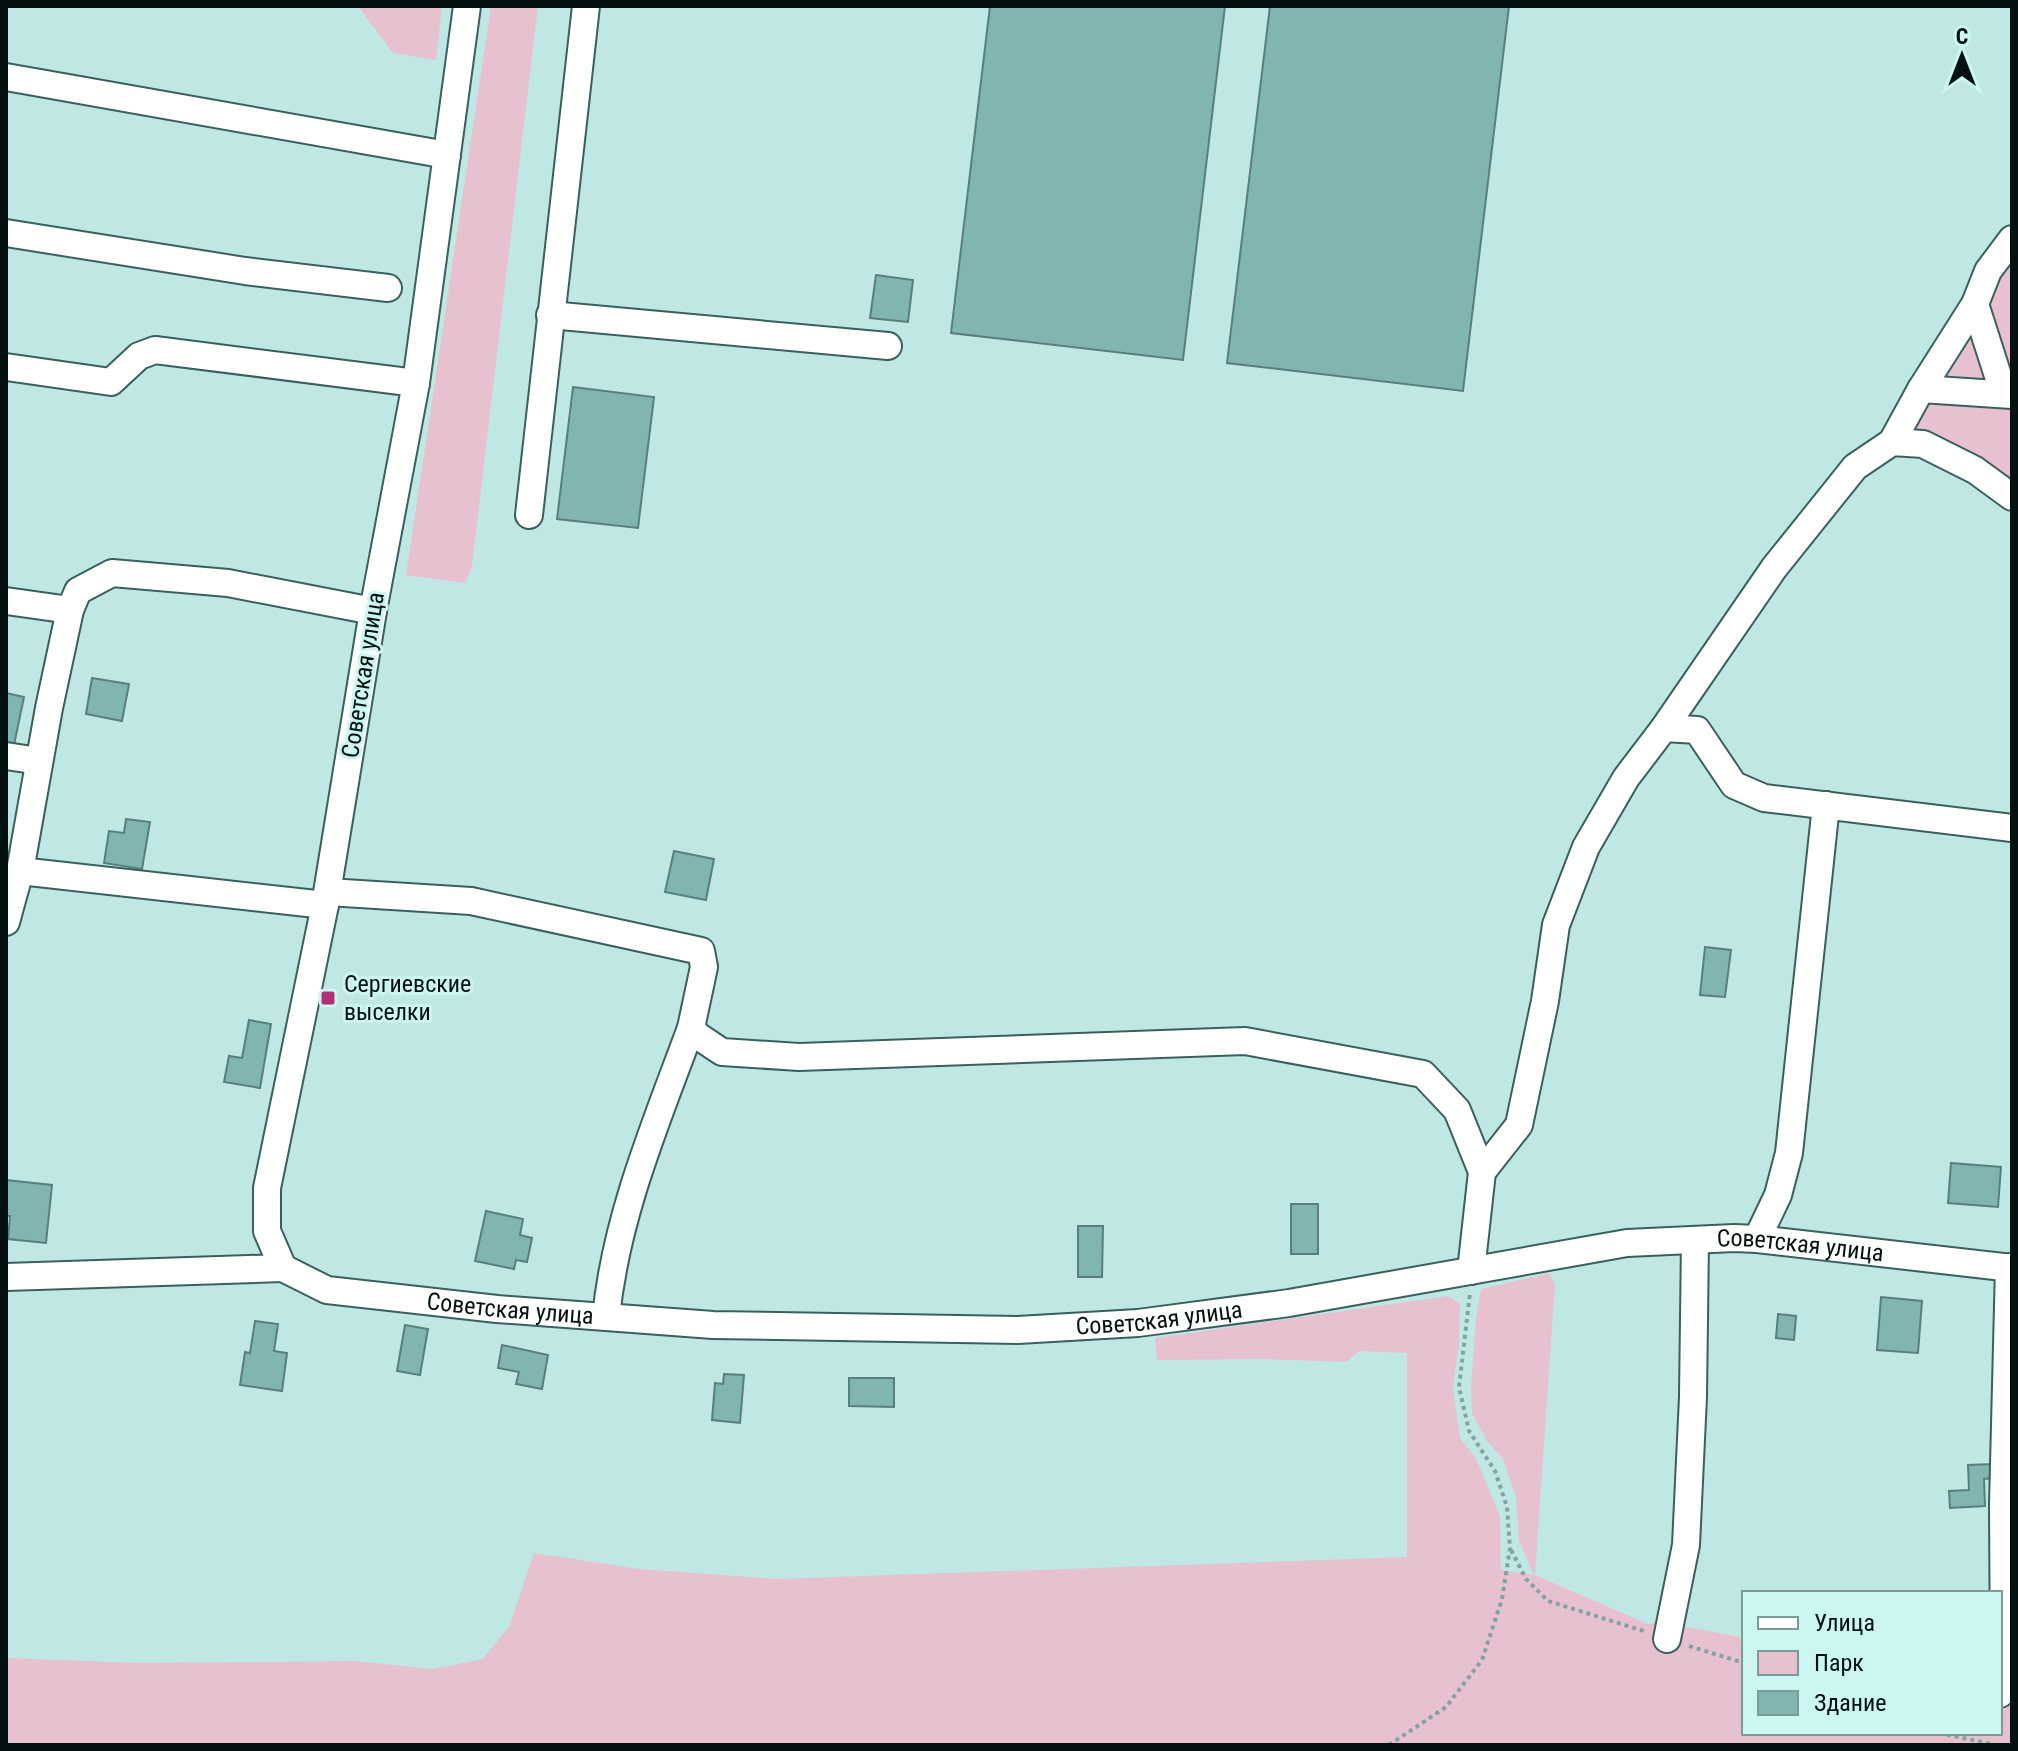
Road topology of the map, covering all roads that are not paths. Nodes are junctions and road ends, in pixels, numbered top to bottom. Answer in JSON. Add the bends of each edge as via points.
{"nodes":[{"id":1,"x":586,"y":6,"type":"edge"},
{"id":2,"x":466,"y":10,"type":"edge"},
{"id":3,"x":6,"y":77,"type":"edge"},
{"id":4,"x":447,"y":155,"type":"junction"},
{"id":5,"x":6,"y":233,"type":"edge"},
{"id":6,"x":2012,"y":239,"type":"edge"},
{"id":7,"x":388,"y":288,"type":"dead end"},
{"id":8,"x":1975,"y":304,"type":"junction"},
{"id":9,"x":550,"y":315,"type":"junction"},
{"id":10,"x":888,"y":346,"type":"dead end"},
{"id":11,"x":6,"y":367,"type":"edge"},
{"id":12,"x":416,"y":383,"type":"junction"},
{"id":13,"x":1921,"y":389,"type":"junction"},
{"id":14,"x":2012,"y":392,"type":"edge"},
{"id":15,"x":1892,"y":442,"type":"junction"},
{"id":16,"x":2012,"y":497,"type":"edge"},
{"id":17,"x":529,"y":515,"type":"dead end"},
{"id":18,"x":6,"y":601,"type":"edge"},
{"id":19,"x":70,"y":610,"type":"junction"},
{"id":20,"x":373,"y":611,"type":"junction"},
{"id":21,"x":1664,"y":728,"type":"junction"},
{"id":22,"x":6,"y":756,"type":"edge"},
{"id":23,"x":39,"y":761,"type":"junction"},
{"id":24,"x":1826,"y":805,"type":"junction"},
{"id":25,"x":2012,"y":828,"type":"edge"},
{"id":26,"x":20,"y":871,"type":"junction"},
{"id":27,"x":326,"y":899,"type":"junction"},
{"id":28,"x":6,"y":922,"type":"edge"},
{"id":29,"x":691,"y":1028,"type":"junction"},
{"id":30,"x":1482,"y":1172,"type":"junction"},
{"id":31,"x":1757,"y":1239,"type":"junction"},
{"id":32,"x":1695,"y":1240,"type":"junction"},
{"id":33,"x":283,"y":1268,"type":"junction"},
{"id":34,"x":2011,"y":1268,"type":"edge"},
{"id":35,"x":1471,"y":1271,"type":"junction"},
{"id":36,"x":6,"y":1277,"type":"edge"},
{"id":37,"x":606,"y":1317,"type":"junction"},
{"id":38,"x":1667,"y":1639,"type":"road end"},
{"id":39,"x":2002,"y":1683,"type":"edge"}],
"edges":[{"from":1,"to":9,"type":"street"},
{"from":2,"to":4,"type":"street","name":"Советская улица"},
{"from":3,"to":4,"type":"street"},
{"from":4,"to":12,"type":"street","name":"Советская улица"},
{"from":5,"to":7,"type":"street"},
{"from":6,"to":8,"type":"street","via":[[1988,271]]},
{"from":8,"to":13,"type":"street"},
{"from":8,"to":14,"type":"street","via":[[1999,379]]},
{"from":9,"to":10,"type":"street"},
{"from":9,"to":17,"type":"street"},
{"from":11,"to":12,"type":"street","via":[[111,382],[139,356],[155,350]]},
{"from":12,"to":20,"type":"street","name":"Советская улица"},
{"from":13,"to":14,"type":"street"},
{"from":13,"to":15,"type":"street"},
{"from":15,"to":16,"type":"street","via":[[1923,444],[1975,470]]},
{"from":15,"to":21,"type":"street","via":[[1855,467],[1774,568]]},
{"from":18,"to":19,"type":"street"},
{"from":19,"to":20,"type":"street","via":[[78,591],[112,573],[228,583]]},
{"from":19,"to":23,"type":"street"},
{"from":20,"to":27,"type":"street","name":"Советская улица"},
{"from":21,"to":24,"type":"street","via":[[1697,730],[1734,785],[1764,798]]},
{"from":21,"to":30,"type":"street","via":[[1626,778],[1586,847],[1556,925],[1519,1125]]},
{"from":22,"to":23,"type":"street"},
{"from":23,"to":26,"type":"street"},
{"from":24,"to":25,"type":"street"},
{"from":24,"to":31,"type":"street","via":[[1789,1153],[1778,1195]]},
{"from":26,"to":27,"type":"street"},
{"from":26,"to":28,"type":"street"},
{"from":27,"to":29,"type":"street","via":[[471,901],[701,951],[704,967]]},
{"from":27,"to":33,"type":"street","name":"Советская улица","via":[[267,1188],[267,1231]]},
{"from":29,"to":30,"type":"street","via":[[722,1052],[799,1057],[1245,1041],[1423,1074],[1457,1110]]},
{"from":29,"to":37,"type":"street","via":[[630,1194]]},
{"from":30,"to":35,"type":"street"},
{"from":31,"to":32,"type":"street","name":"Советская улица"},
{"from":31,"to":34,"type":"street","name":"Советская улица"},
{"from":32,"to":35,"type":"street","name":"Советская улица","via":[[1627,1243]]},
{"from":32,"to":38,"type":"street","via":[[1686,1545]]},
{"from":33,"to":36,"type":"street"},
{"from":33,"to":37,"type":"street","name":"Советская улица","via":[[327,1290]]},
{"from":34,"to":39,"type":"street"},
{"from":35,"to":37,"type":"street","name":"Советская улица","via":[[1138,1323],[1018,1330],[713,1325]]}]}
